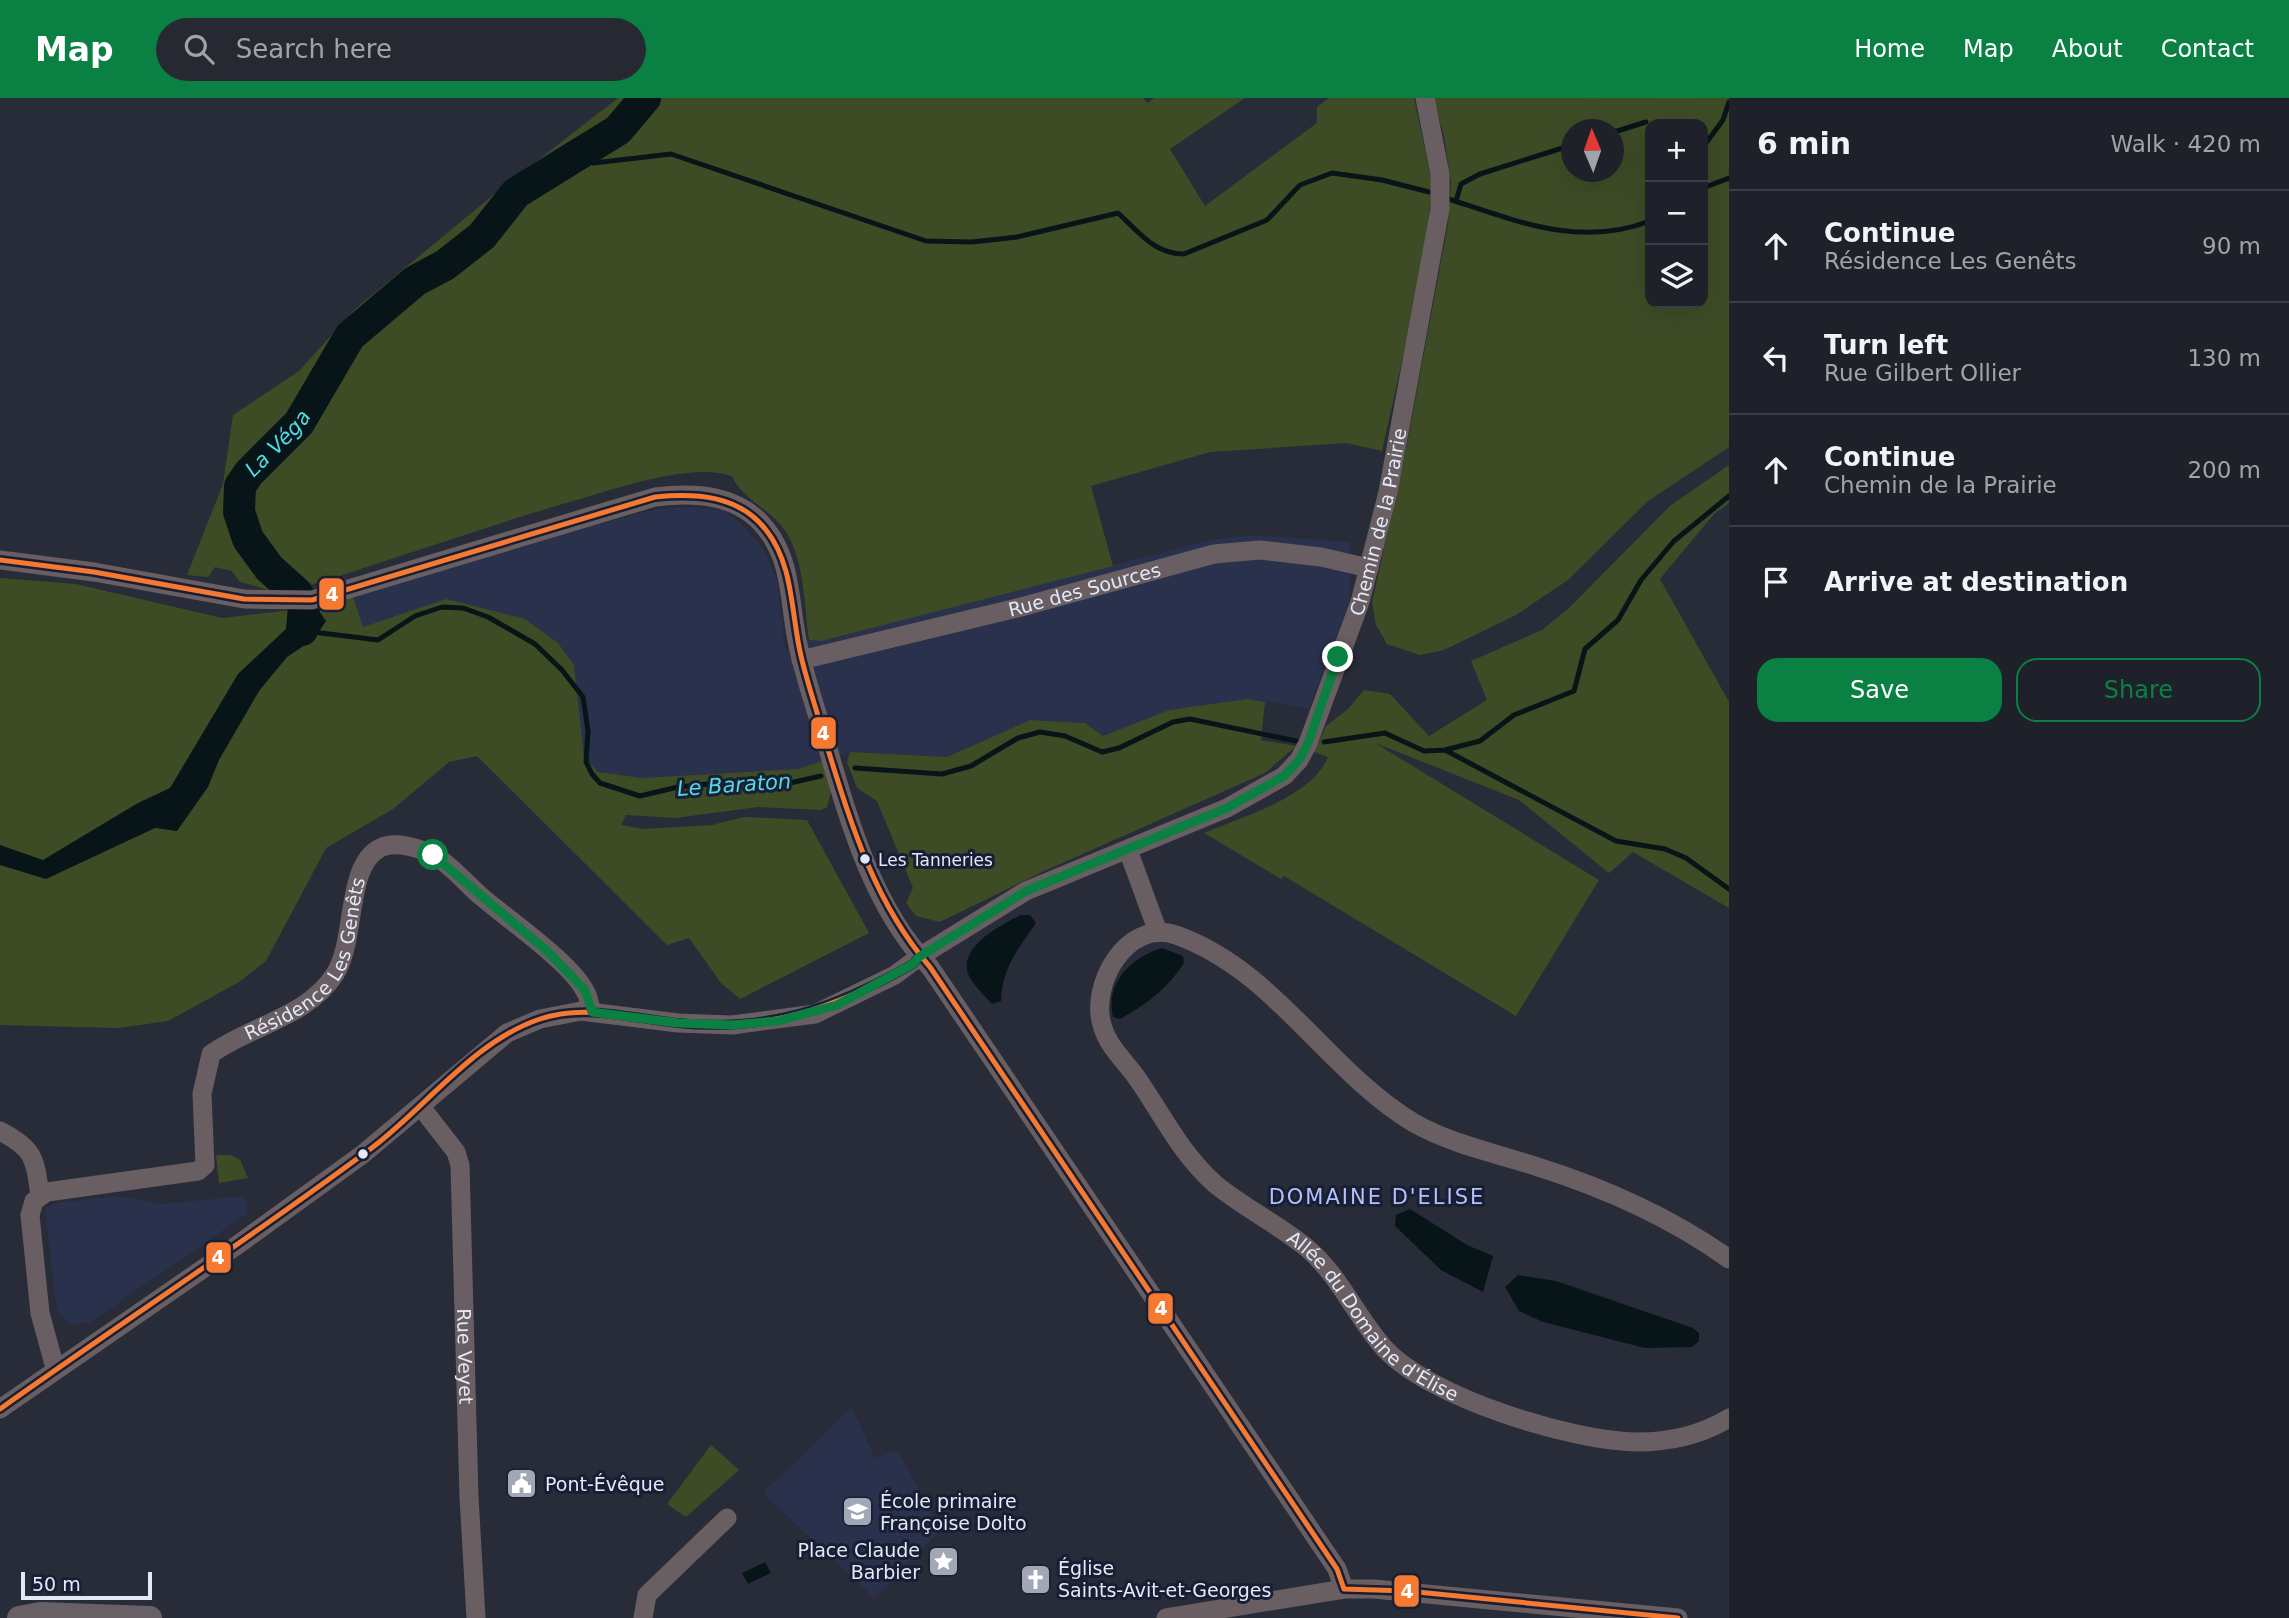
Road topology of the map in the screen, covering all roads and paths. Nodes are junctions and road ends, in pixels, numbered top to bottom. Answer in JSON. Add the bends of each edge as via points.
{"nodes":[{"id":1,"x":1425,"y":98,"type":"edge"},
{"id":2,"x":0,"y":560,"type":"edge"},
{"id":3,"x":1369,"y":568,"type":"junction"},
{"id":4,"x":801,"y":660,"type":"junction"},
{"id":5,"x":1128,"y":849,"type":"junction"},
{"id":6,"x":1158,"y":932,"type":"junction"},
{"id":7,"x":919,"y":957,"type":"junction"},
{"id":8,"x":592,"y":1012,"type":"junction"},
{"id":9,"x":421,"y":1107,"type":"junction"},
{"id":10,"x":0,"y":1131,"type":"edge"},
{"id":11,"x":40,"y":1196,"type":"junction"},
{"id":12,"x":1729,"y":1259,"type":"edge"},
{"id":13,"x":55,"y":1368,"type":"junction"},
{"id":14,"x":0,"y":1409,"type":"edge"},
{"id":15,"x":1729,"y":1418,"type":"edge"},
{"id":16,"x":727,"y":1518,"type":"dead end"},
{"id":17,"x":1344,"y":1589,"type":"junction"},
{"id":18,"x":19,"y":1618,"type":"edge"},
{"id":19,"x":150,"y":1618,"type":"edge"},
{"id":20,"x":476,"y":1618,"type":"edge"},
{"id":21,"x":643,"y":1618,"type":"edge"},
{"id":22,"x":1166,"y":1618,"type":"edge"},
{"id":23,"x":1678,"y":1618,"type":"edge"}],
"edges":[{"from":1,"to":3,"type":"street","name":"Chemin de la Prairie","via":[[1440,174],[1437,237],[1391,479]]},
{"from":2,"to":4,"type":"street","via":[[244,598],[312,600],[654,497],[717,497],[741,506],[765,527],[779,548]]},
{"from":3,"to":4,"type":"street","name":"Rue des Sources","via":[[1321,556],[1214,554]]},
{"from":3,"to":5,"type":"street","name":"Chemin de la Prairie","via":[[1308,743],[1292,769],[1250,797]]},
{"from":4,"to":7,"type":"street","via":[[864,859]]},
{"from":5,"to":6,"type":"street"},
{"from":5,"to":7,"type":"street","name":"Chemin de la Prairie","via":[[1026,891]]},
{"from":6,"to":12,"type":"street","via":[[1197,944],[1262,987],[1358,1083],[1419,1126],[1598,1186],[1672,1221]]},
{"from":6,"to":15,"type":"street","name":"Allée du Domaine d'Élise","via":[[1121,953],[1102,980],[1098,1010],[1106,1036],[1200,1169],[1310,1251],[1342,1285],[1372,1333],[1398,1361],[1435,1386],[1490,1409],[1608,1439],[1672,1440]]},
{"from":7,"to":8,"type":"street","name":"Chemin de la Prairie","via":[[837,1005],[778,1021],[701,1025]]},
{"from":7,"to":17,"type":"street","via":[[1166,1313],[1337,1569]]},
{"from":8,"to":9,"type":"street","name":"Chemin de la Prairie","via":[[560,1013],[507,1033]]},
{"from":8,"to":11,"type":"street","name":"Résidence Les Genêts","via":[[585,990],[547,951],[446,864],[420,849],[401,845],[381,848],[358,873],[351,934],[335,974],[321,991],[211,1054],[202,1094],[205,1165],[198,1171]]},
{"from":9,"to":13,"type":"street","name":"Chemin de la Prairie","via":[[236,1246]]},
{"from":9,"to":20,"type":"street","name":"Rue Veyet","via":[[450,1143],[460,1165]]},
{"from":10,"to":11,"type":"street","via":[[35,1158]]},
{"from":11,"to":13,"type":"street","via":[[30,1215],[40,1313]]},
{"from":13,"to":14,"type":"street","name":"Chemin de la Prairie"},
{"from":16,"to":21,"type":"street","via":[[647,1595]]},
{"from":17,"to":22,"type":"street"},
{"from":17,"to":23,"type":"street"},
{"from":18,"to":19,"type":"main road","via":[[40,1614]]}]}
